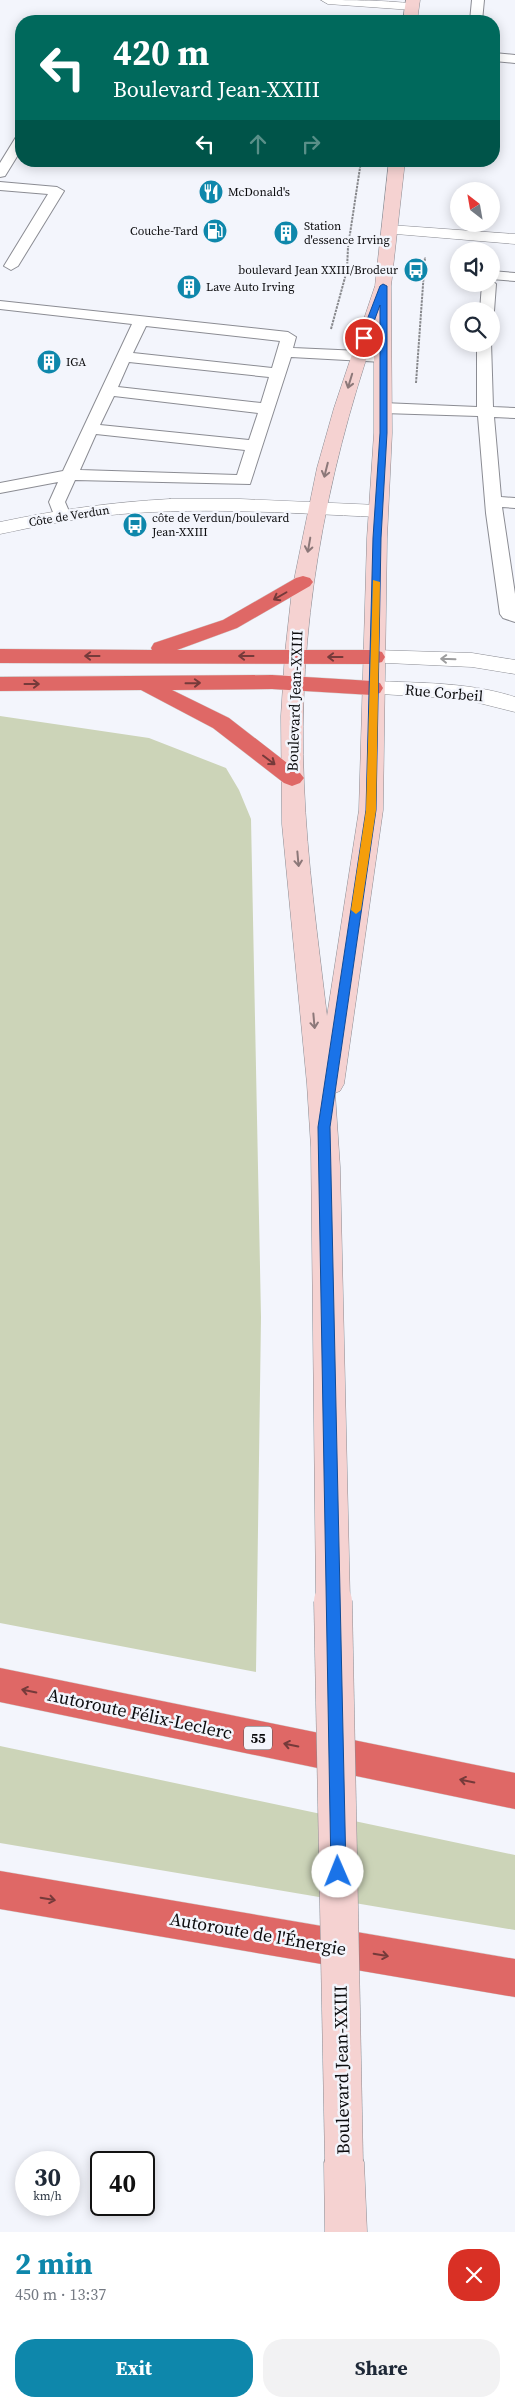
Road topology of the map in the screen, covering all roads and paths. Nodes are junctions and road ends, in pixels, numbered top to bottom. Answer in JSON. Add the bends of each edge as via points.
{"nodes":[{"id":1,"x":328,"y":0,"type":"edge"},
{"id":2,"x":478,"y":0,"type":"edge"},
{"id":3,"x":412,"y":3,"type":"edge"},
{"id":4,"x":477,"y":15,"type":"edge"},
{"id":5,"x":500,"y":58,"type":"edge"},
{"id":6,"x":515,"y":59,"type":"edge"},
{"id":7,"x":15,"y":149,"type":"edge"},
{"id":8,"x":360,"y":167,"type":"edge"},
{"id":9,"x":396,"y":167,"type":"edge"},
{"id":10,"x":0,"y":173,"type":"edge"},
{"id":11,"x":0,"y":186,"type":"edge"},
{"id":12,"x":390,"y":230,"type":"junction"},
{"id":13,"x":515,"y":239,"type":"edge"},
{"id":14,"x":426,"y":251,"type":"dead end"},
{"id":15,"x":5,"y":268,"type":"edge"},
{"id":16,"x":500,"y":276,"type":"edge"},
{"id":17,"x":515,"y":277,"type":"edge"},
{"id":18,"x":383,"y":286,"type":"junction"},
{"id":19,"x":0,"y":305,"type":"edge"},
{"id":20,"x":334,"y":318,"type":"junction"},
{"id":21,"x":340,"y":318,"type":"dead end"},
{"id":22,"x":140,"y":322,"type":"junction"},
{"id":23,"x":330,"y":332,"type":"dead end"},
{"id":24,"x":285,"y":352,"type":"junction"},
{"id":25,"x":486,"y":352,"type":"edge"},
{"id":26,"x":358,"y":356,"type":"junction"},
{"id":27,"x":124,"y":357,"type":"junction"},
{"id":28,"x":383,"y":357,"type":"junction"},
{"id":29,"x":278,"y":373,"type":"junction"},
{"id":30,"x":416,"y":388,"type":"dead end"},
{"id":31,"x":108,"y":391,"type":"junction"},
{"id":32,"x":267,"y":408,"type":"junction"},
{"id":33,"x":383,"y":408,"type":"junction"},
{"id":34,"x":485,"y":411,"type":"junction"},
{"id":35,"x":515,"y":413,"type":"edge"},
{"id":36,"x":91,"y":429,"type":"junction"},
{"id":37,"x":255,"y":446,"type":"junction"},
{"id":38,"x":69,"y":475,"type":"junction"},
{"id":39,"x":0,"y":488,"type":"edge"},
{"id":40,"x":494,"y":501,"type":"junction"},
{"id":41,"x":515,"y":503,"type":"edge"},
{"id":42,"x":316,"y":508,"type":"junction"},
{"id":43,"x":378,"y":510,"type":"junction"},
{"id":44,"x":62,"y":516,"type":"junction"},
{"id":45,"x":0,"y":528,"type":"edge"},
{"id":46,"x":303,"y":582,"type":"junction"},
{"id":47,"x":515,"y":616,"type":"edge"},
{"id":48,"x":141,"y":655,"type":"junction"},
{"id":49,"x":0,"y":656,"type":"edge"},
{"id":50,"x":295,"y":656,"type":"junction"},
{"id":51,"x":374,"y":657,"type":"junction"},
{"id":52,"x":515,"y":667,"type":"edge"},
{"id":53,"x":0,"y":684,"type":"edge"},
{"id":54,"x":145,"y":684,"type":"junction"},
{"id":55,"x":293,"y":684,"type":"junction"},
{"id":56,"x":372,"y":688,"type":"junction"},
{"id":57,"x":515,"y":705,"type":"edge"},
{"id":58,"x":292,"y":778,"type":"junction"},
{"id":59,"x":324,"y":1127,"type":"junction"},
{"id":60,"x":0,"y":1685,"type":"edge"},
{"id":61,"x":515,"y":1791,"type":"edge"},
{"id":62,"x":0,"y":1890,"type":"edge"},
{"id":63,"x":515,"y":1978,"type":"edge"},
{"id":64,"x":346,"y":2232,"type":"edge"}],
"edges":[{"from":1,"to":3,"type":"street"},
{"from":2,"to":4,"type":"lane"},
{"from":5,"to":6,"type":"lane"},
{"from":7,"to":10,"type":"lane"},
{"from":8,"to":20,"type":"path","via":[[347,270]]},
{"from":9,"to":12,"type":"street","name":"Boulevard Jean-XXIII"},
{"from":11,"to":15,"type":"lane","via":[[57,191]]},
{"from":12,"to":13,"type":"street"},
{"from":12,"to":18,"type":"street","name":"Boulevard Jean-XXIII"},
{"from":14,"to":30,"type":"path"},
{"from":16,"to":17,"type":"lane"},
{"from":18,"to":26,"type":"street","name":"Boulevard Jean-XXIII"},
{"from":18,"to":28,"type":"street","name":"Boulevard Jean-XXIII"},
{"from":19,"to":22,"type":"lane"},
{"from":20,"to":21,"type":"path"},
{"from":20,"to":23,"type":"path"},
{"from":22,"to":24,"type":"lane","via":[[288,337]]},
{"from":22,"to":27,"type":"lane"},
{"from":24,"to":26,"type":"lane"},
{"from":24,"to":29,"type":"lane"},
{"from":25,"to":34,"type":"lane"},
{"from":26,"to":28,"type":"lane"},
{"from":26,"to":42,"type":"street","name":"Boulevard Jean-XXIII","one_way":true},
{"from":27,"to":29,"type":"lane"},
{"from":27,"to":31,"type":"lane"},
{"from":28,"to":33,"type":"street","name":"Boulevard Jean-XXIII"},
{"from":29,"to":32,"type":"lane"},
{"from":31,"to":32,"type":"lane"},
{"from":31,"to":36,"type":"lane"},
{"from":32,"to":37,"type":"lane"},
{"from":33,"to":34,"type":"lane"},
{"from":33,"to":43,"type":"street","name":"Boulevard Jean-XXIII"},
{"from":34,"to":35,"type":"lane"},
{"from":34,"to":40,"type":"lane"},
{"from":36,"to":37,"type":"lane"},
{"from":36,"to":38,"type":"lane"},
{"from":37,"to":38,"type":"lane","via":[[244,480]]},
{"from":38,"to":39,"type":"lane"},
{"from":38,"to":44,"type":"lane","via":[[57,502]]},
{"from":40,"to":41,"type":"lane"},
{"from":40,"to":47,"type":"lane","via":[[509,614]]},
{"from":42,"to":43,"type":"street","name":"Côte de Verdun"},
{"from":42,"to":44,"type":"street","name":"Côte de Verdun","via":[[177,506]]},
{"from":42,"to":46,"type":"street","name":"Boulevard Jean-XXIII","one_way":true},
{"from":43,"to":51,"type":"street","name":"Boulevard Jean-XXIII"},
{"from":44,"to":45,"type":"street","name":"Côte de Verdun"},
{"from":46,"to":48,"type":"highway","one_way":true,"via":[[230,624]]},
{"from":46,"to":50,"type":"street","name":"Boulevard Jean-XXIII"},
{"from":48,"to":49,"type":"highway","one_way":true},
{"from":50,"to":48,"type":"highway","one_way":true},
{"from":51,"to":50,"type":"highway","one_way":true},
{"from":50,"to":55,"type":"street","name":"Boulevard Jean-XXIII"},
{"from":52,"to":51,"type":"street","one_way":true,"via":[[472,660]]},
{"from":51,"to":56,"type":"street","name":"Boulevard Jean-XXIII"},
{"from":53,"to":54,"type":"highway","one_way":true},
{"from":54,"to":55,"type":"highway","one_way":true},
{"from":54,"to":58,"type":"highway","one_way":true,"via":[[221,723]]},
{"from":55,"to":56,"type":"highway"},
{"from":55,"to":58,"type":"street","name":"Boulevard Jean-XXIII"},
{"from":56,"to":57,"type":"street","name":"Rue Corbeil","via":[[470,694],[494,697]]},
{"from":56,"to":59,"type":"street","name":"Boulevard Jean-XXIII","via":[[371,810]]},
{"from":58,"to":59,"type":"street","name":"Boulevard Jean-XXIII","one_way":true},
{"from":59,"to":64,"type":"street","name":"Boulevard Jean-XXIII","bridge":true},
{"from":61,"to":60,"type":"highway","name":"Autoroute Félix-Leclerc","number":"55","one_way":true},
{"from":62,"to":63,"type":"highway","name":"Autoroute de l'Énergie","one_way":true}]}
